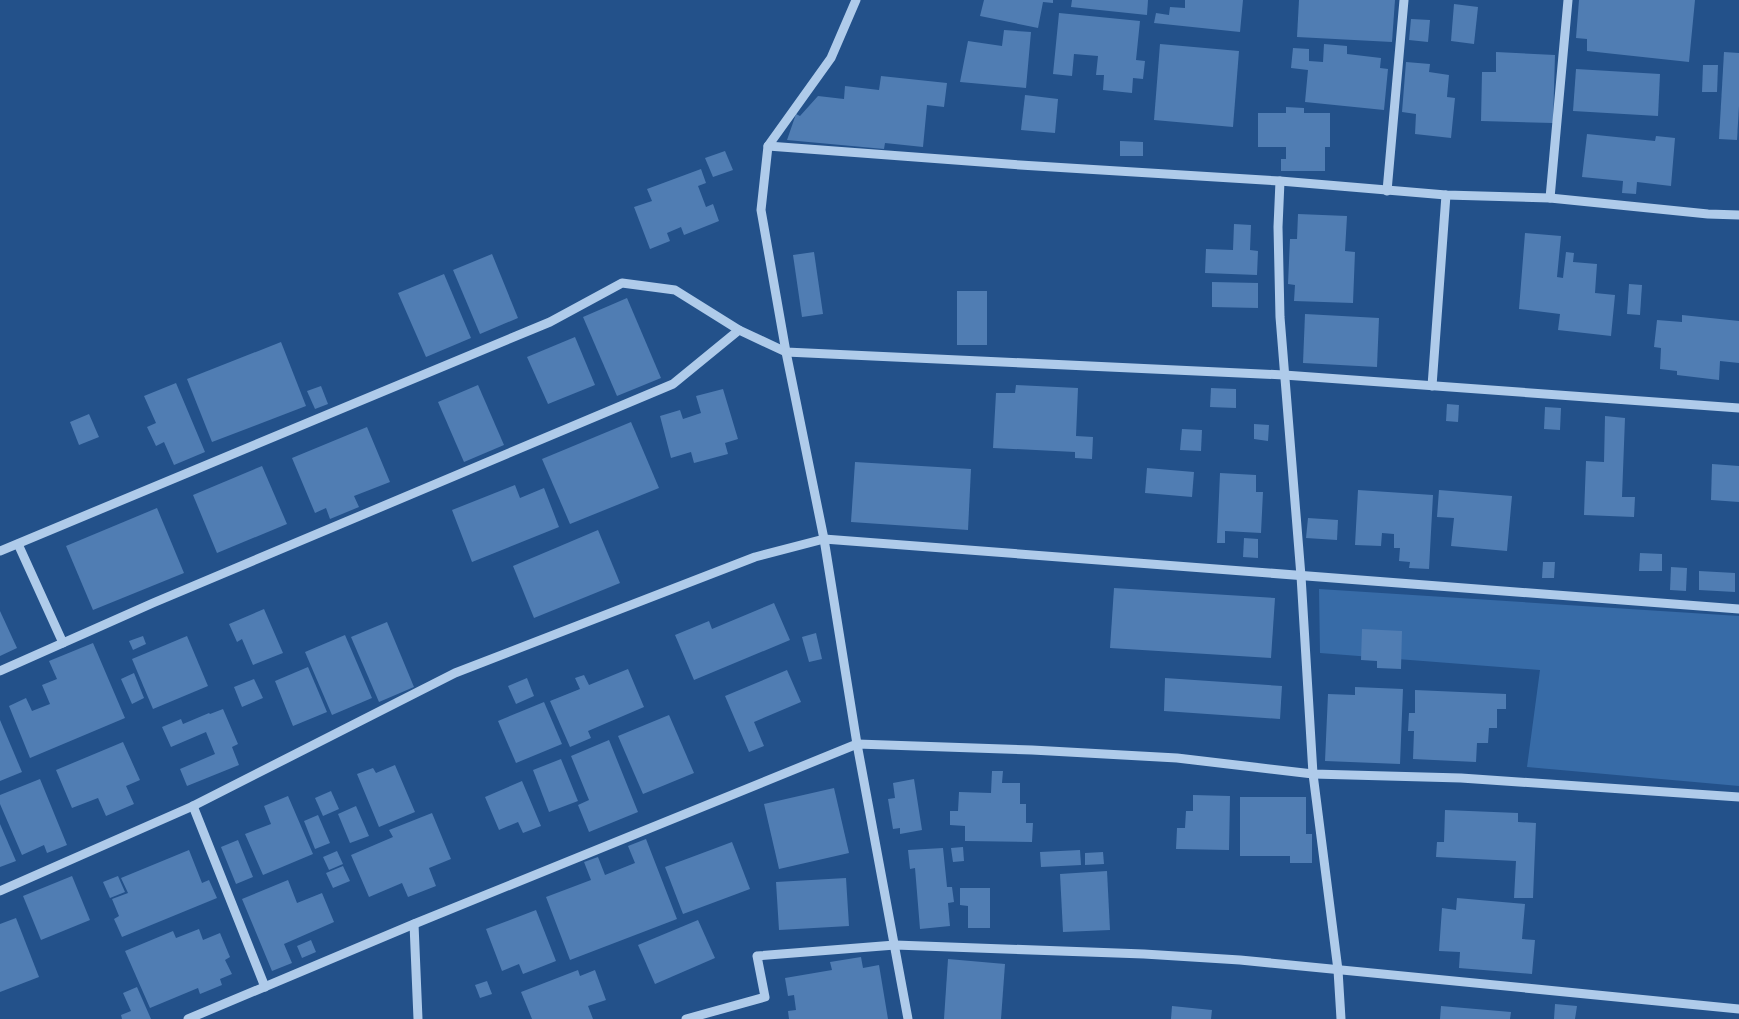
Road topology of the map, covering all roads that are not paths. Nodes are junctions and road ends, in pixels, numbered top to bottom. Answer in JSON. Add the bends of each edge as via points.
{"nodes":[{"id":1,"x":856,"y":0,"type":"edge"},
{"id":2,"x":1404,"y":0,"type":"edge"},
{"id":3,"x":1568,"y":0,"type":"edge"},
{"id":4,"x":768,"y":146,"type":"junction"},
{"id":5,"x":1280,"y":182,"type":"junction"},
{"id":6,"x":1387,"y":191,"type":"junction"},
{"id":7,"x":1446,"y":195,"type":"junction"},
{"id":8,"x":1550,"y":198,"type":"junction"},
{"id":9,"x":1739,"y":215,"type":"edge"},
{"id":10,"x":740,"y":330,"type":"junction"},
{"id":11,"x":786,"y":352,"type":"junction"},
{"id":12,"x":1284,"y":375,"type":"junction"},
{"id":13,"x":1432,"y":386,"type":"junction"},
{"id":14,"x":1739,"y":408,"type":"edge"},
{"id":15,"x":824,"y":539,"type":"junction"},
{"id":16,"x":18,"y":544,"type":"junction"},
{"id":17,"x":0,"y":551,"type":"edge"},
{"id":18,"x":1301,"y":576,"type":"junction"},
{"id":19,"x":1739,"y":609,"type":"edge"},
{"id":20,"x":63,"y":643,"type":"junction"},
{"id":21,"x":0,"y":671,"type":"edge"},
{"id":22,"x":857,"y":744,"type":"junction"},
{"id":23,"x":1313,"y":774,"type":"junction"},
{"id":24,"x":1739,"y":797,"type":"edge"},
{"id":25,"x":193,"y":806,"type":"junction"},
{"id":26,"x":0,"y":891,"type":"edge"},
{"id":27,"x":414,"y":924,"type":"junction"},
{"id":28,"x":895,"y":945,"type":"junction"},
{"id":29,"x":1338,"y":970,"type":"junction"},
{"id":30,"x":265,"y":987,"type":"junction"},
{"id":31,"x":1739,"y":1010,"type":"edge"},
{"id":32,"x":188,"y":1019,"type":"edge"},
{"id":33,"x":418,"y":1019,"type":"edge"},
{"id":34,"x":686,"y":1019,"type":"edge"},
{"id":35,"x":908,"y":1019,"type":"edge"},
{"id":36,"x":1341,"y":1019,"type":"edge"}],
"edges":[{"from":1,"to":4,"type":"street","via":[[831,58]]},
{"from":2,"to":6,"type":"street"},
{"from":3,"to":8,"type":"street"},
{"from":4,"to":5,"type":"street"},
{"from":4,"to":11,"type":"street","via":[[761,210]]},
{"from":5,"to":6,"type":"street"},
{"from":5,"to":12,"type":"street","via":[[1278,236]]},
{"from":6,"to":7,"type":"street"},
{"from":7,"to":8,"type":"street"},
{"from":7,"to":13,"type":"street"},
{"from":8,"to":9,"type":"street"},
{"from":10,"to":11,"type":"street"},
{"from":10,"to":16,"type":"street","via":[[675,290],[622,283],[550,322]]},
{"from":10,"to":20,"type":"street","via":[[673,384]]},
{"from":11,"to":12,"type":"street"},
{"from":11,"to":15,"type":"street"},
{"from":12,"to":13,"type":"street"},
{"from":12,"to":18,"type":"street"},
{"from":13,"to":14,"type":"street"},
{"from":15,"to":18,"type":"street"},
{"from":15,"to":22,"type":"street"},
{"from":15,"to":25,"type":"street","via":[[755,557],[455,674]]},
{"from":16,"to":17,"type":"street"},
{"from":16,"to":20,"type":"street"},
{"from":18,"to":19,"type":"street"},
{"from":18,"to":23,"type":"street"},
{"from":20,"to":21,"type":"street"},
{"from":22,"to":23,"type":"street","via":[[1177,758]]},
{"from":22,"to":27,"type":"street"},
{"from":22,"to":28,"type":"street"},
{"from":23,"to":24,"type":"street","via":[[1461,778]]},
{"from":23,"to":29,"type":"street"},
{"from":25,"to":26,"type":"street"},
{"from":25,"to":30,"type":"street"},
{"from":27,"to":30,"type":"street"},
{"from":27,"to":33,"type":"street"},
{"from":28,"to":29,"type":"street","via":[[1144,954]]},
{"from":28,"to":34,"type":"street","via":[[757,956],[765,997]]},
{"from":28,"to":35,"type":"street"},
{"from":29,"to":31,"type":"street"},
{"from":29,"to":36,"type":"street"},
{"from":30,"to":32,"type":"street"}]}
